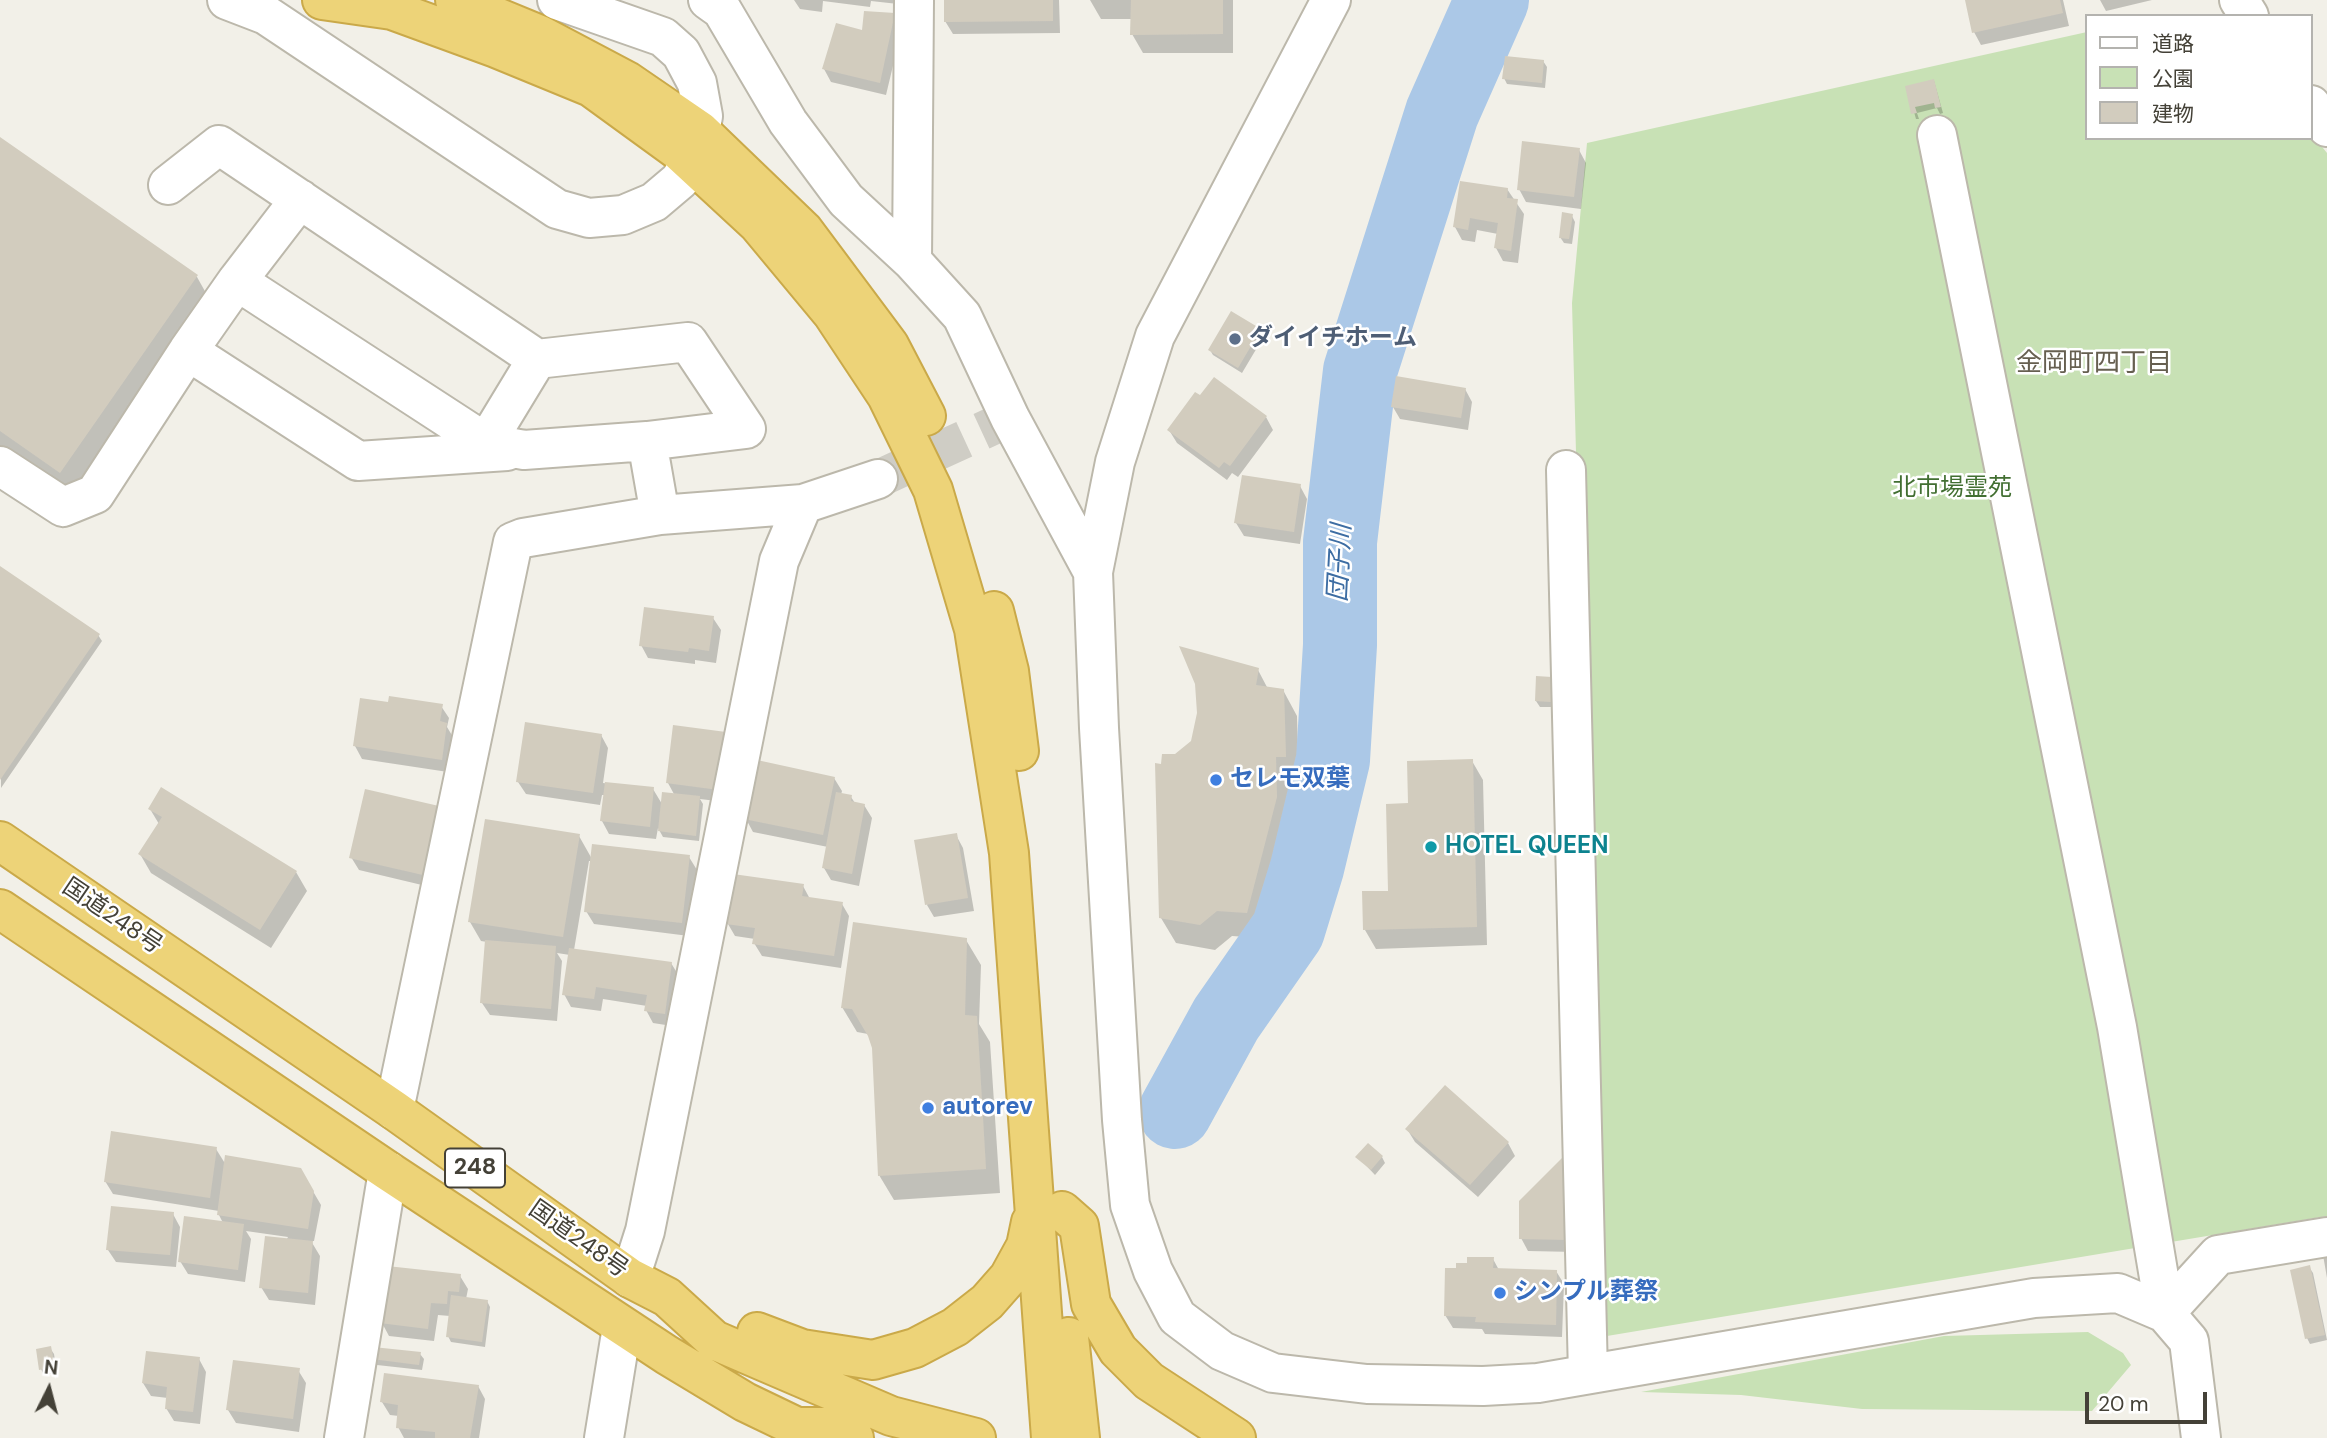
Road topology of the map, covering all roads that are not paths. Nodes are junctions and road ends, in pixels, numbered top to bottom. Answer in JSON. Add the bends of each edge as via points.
{"nodes":[{"id":1,"x":227,"y":0,"type":"edge"},
{"id":2,"x":322,"y":0,"type":"edge"},
{"id":3,"x":454,"y":0,"type":"edge"},
{"id":4,"x":557,"y":0,"type":"edge"},
{"id":5,"x":708,"y":0,"type":"edge"},
{"id":6,"x":914,"y":0,"type":"edge"},
{"id":7,"x":1331,"y":0,"type":"edge"},
{"id":8,"x":2313,"y":108,"type":"edge"},
{"id":9,"x":2327,"y":127,"type":"edge"},
{"id":10,"x":1937,"y":135,"type":"dead end"},
{"id":11,"x":695,"y":146,"type":"junction"},
{"id":12,"x":168,"y":185,"type":"dead end"},
{"id":13,"x":300,"y":199,"type":"junction"},
{"id":14,"x":912,"y":261,"type":"junction"},
{"id":15,"x":237,"y":281,"type":"junction"},
{"id":16,"x":188,"y":351,"type":"junction"},
{"id":17,"x":537,"y":359,"type":"junction"},
{"id":18,"x":647,"y":441,"type":"junction"},
{"id":19,"x":486,"y":443,"type":"junction"},
{"id":20,"x":524,"y":450,"type":"junction"},
{"id":21,"x":0,"y":466,"type":"edge"},
{"id":22,"x":1566,"y":470,"type":"dead end"},
{"id":23,"x":878,"y":479,"type":"tunnel mouth"},
{"id":24,"x":803,"y":504,"type":"junction"},
{"id":25,"x":660,"y":515,"type":"junction"},
{"id":26,"x":1093,"y":572,"type":"junction"},
{"id":27,"x":0,"y":841,"type":"edge"},
{"id":28,"x":0,"y":909,"type":"edge"},
{"id":29,"x":394,"y":1110,"type":"junction"},
{"id":30,"x":388,"y":1171,"type":"junction"},
{"id":31,"x":1048,"y":1207,"type":"junction"},
{"id":32,"x":2327,"y":1237,"type":"edge"},
{"id":33,"x":630,"y":1278,"type":"junction"},
{"id":34,"x":667,"y":1297,"type":"junction"},
{"id":35,"x":2165,"y":1313,"type":"junction"},
{"id":36,"x":622,"y":1327,"type":"junction"},
{"id":37,"x":1588,"y":1374,"type":"junction"},
{"id":38,"x":802,"y":1432,"type":"edge"},
{"id":39,"x":344,"y":1438,"type":"edge"},
{"id":40,"x":604,"y":1438,"type":"edge"},
{"id":41,"x":853,"y":1438,"type":"edge"},
{"id":42,"x":976,"y":1438,"type":"edge"},
{"id":43,"x":1051,"y":1438,"type":"edge"},
{"id":44,"x":1080,"y":1438,"type":"edge"},
{"id":45,"x":1236,"y":1438,"type":"edge"},
{"id":46,"x":2202,"y":1438,"type":"edge"}],
"edges":[{"from":1,"to":11,"type":"street","via":[[266,15],[556,209],[589,218],[624,215],[654,202],[680,180]]},
{"from":2,"to":11,"type":"highway","via":[[392,10],[496,48],[591,87]]},
{"from":3,"to":11,"type":"highway","via":[[540,35],[616,75]]},
{"from":4,"to":11,"type":"street","via":[[663,37],[681,53],[697,83],[703,116]]},
{"from":5,"to":14,"type":"street","via":[[722,10],[788,122],[846,200]]},
{"from":6,"to":14,"type":"street"},
{"from":7,"to":26,"type":"street","via":[[1155,337],[1115,462]]},
{"from":8,"to":9,"type":"street"},
{"from":10,"to":35,"type":"street","via":[[2117,1027]]},
{"from":11,"to":31,"type":"highway","via":[[804,231],[888,345],[942,448],[976,543],[1011,684],[1032,855]]},
{"from":12,"to":13,"type":"street","via":[[219,145]]},
{"from":13,"to":15,"type":"street"},
{"from":13,"to":17,"type":"street"},
{"from":14,"to":26,"type":"street","via":[[962,316],[1010,418]]},
{"from":15,"to":16,"type":"street"},
{"from":15,"to":19,"type":"street"},
{"from":16,"to":20,"type":"street","via":[[358,461]]},
{"from":16,"to":21,"type":"street","via":[[95,494],[63,507]]},
{"from":17,"to":18,"type":"street","via":[[688,342],[746,429]]},
{"from":17,"to":19,"type":"street"},
{"from":18,"to":20,"type":"street"},
{"from":18,"to":25,"type":"street"},
{"from":19,"to":20,"type":"street"},
{"from":22,"to":37,"type":"street"},
{"from":23,"to":24,"type":"street"},
{"from":24,"to":25,"type":"street"},
{"from":24,"to":33,"type":"street","via":[[779,561],[645,1231]]},
{"from":25,"to":29,"type":"street","via":[[513,542]]},
{"from":26,"to":37,"type":"street","via":[[1130,1205],[1153,1271],[1177,1317],[1222,1351],[1273,1373],[1367,1384],[1483,1387]]},
{"from":27,"to":29,"type":"highway","name":"国道248号","number":"248"},
{"from":28,"to":30,"type":"highway","name":"国道248号","number":"248"},
{"from":29,"to":33,"type":"highway","name":"国道248号","number":"248"},
{"from":30,"to":36,"type":"highway","name":"国道248号","number":"248"},
{"from":30,"to":39,"type":"street"},
{"from":31,"to":34,"type":"highway","via":[[1009,1278],[987,1302],[955,1327],[915,1348],[873,1360],[802,1349]]},
{"from":31,"to":43,"type":"highway"},
{"from":31,"to":44,"type":"highway"},
{"from":31,"to":45,"type":"highway","via":[[1079,1226],[1091,1304],[1118,1350],[1149,1381]]},
{"from":32,"to":35,"type":"street","via":[[2218,1255]]},
{"from":33,"to":34,"type":"highway","name":"国道248号","number":"248"},
{"from":34,"to":42,"type":"highway","name":"国道248号","number":"248","via":[[713,1340],[891,1416]]},
{"from":35,"to":37,"type":"street","via":[[2118,1293],[2034,1298]]},
{"from":35,"to":46,"type":"street","via":[[2189,1341]]},
{"from":36,"to":38,"type":"highway","name":"国道248号","number":"248"},
{"from":36,"to":40,"type":"street"},
{"from":38,"to":41,"type":"highway","name":"国道248号","number":"248","via":[[824,1427]]}]}
